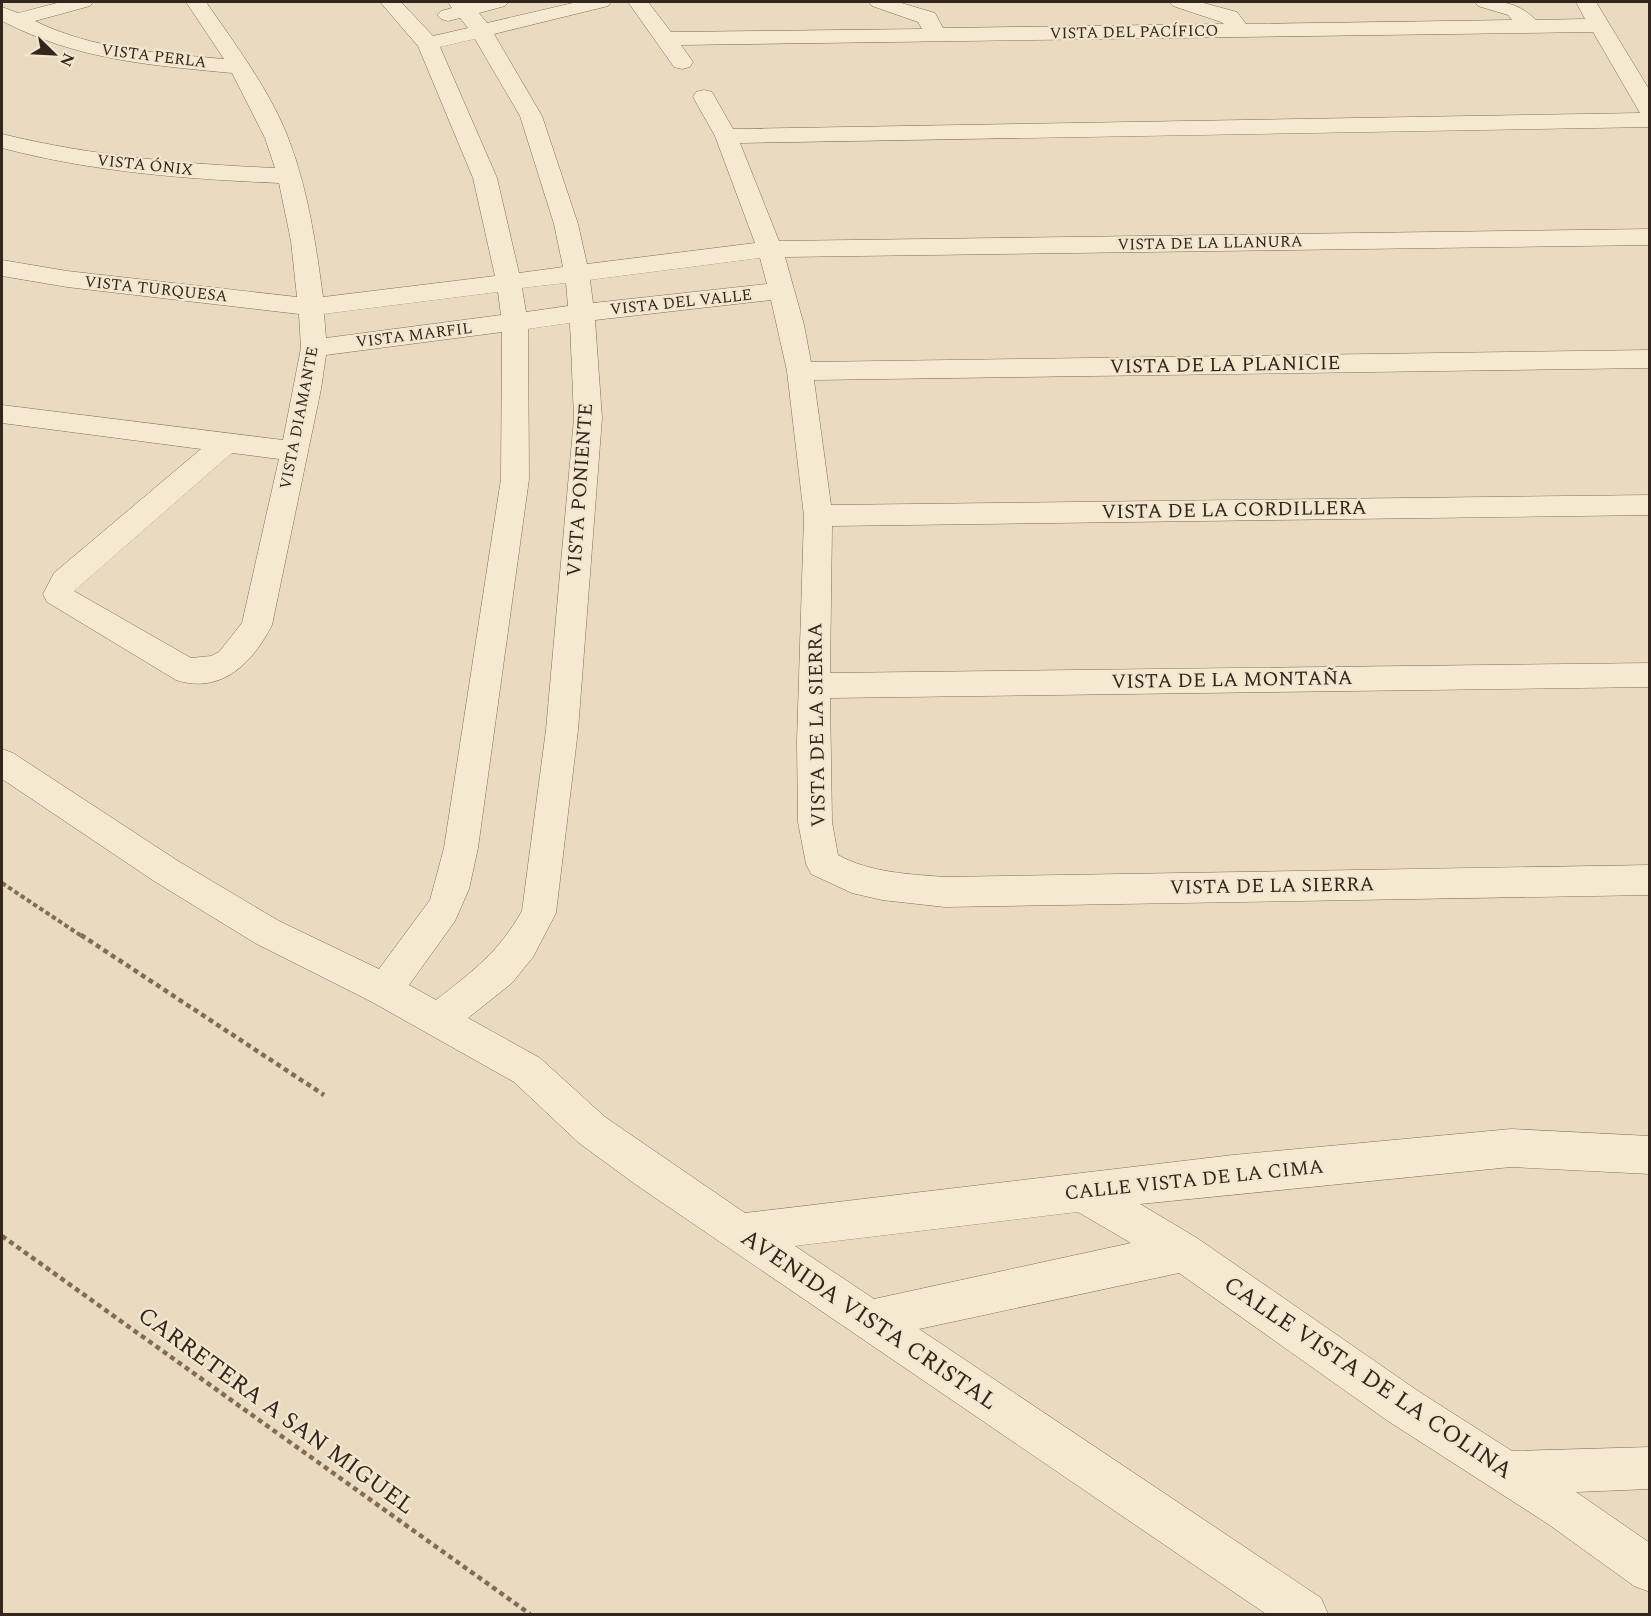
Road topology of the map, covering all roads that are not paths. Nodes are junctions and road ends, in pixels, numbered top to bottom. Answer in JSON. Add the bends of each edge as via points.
{"nodes":[{"id":1,"x":83,"y":2,"type":"edge"},
{"id":2,"x":196,"y":2,"type":"edge"},
{"id":3,"x":390,"y":2,"type":"edge"},
{"id":4,"x":498,"y":2,"type":"edge"},
{"id":5,"x":601,"y":2,"type":"edge"},
{"id":6,"x":638,"y":2,"type":"edge"},
{"id":7,"x":879,"y":2,"type":"edge"},
{"id":8,"x":1180,"y":2,"type":"edge"},
{"id":9,"x":1485,"y":2,"type":"edge"},
{"id":10,"x":1586,"y":2,"type":"edge"},
{"id":11,"x":468,"y":14,"type":"edge"},
{"id":12,"x":9,"y":17,"type":"edge"},
{"id":13,"x":1601,"y":25,"type":"junction"},
{"id":14,"x":1531,"y":26,"type":"junction"},
{"id":15,"x":1240,"y":30,"type":"junction"},
{"id":16,"x":935,"y":34,"type":"junction"},
{"id":17,"x":419,"y":35,"type":"junction"},
{"id":18,"x":666,"y":39,"type":"junction"},
{"id":19,"x":682,"y":62,"type":"dead end"},
{"id":20,"x":240,"y":67,"type":"junction"},
{"id":21,"x":704,"y":97,"type":"dead end"},
{"id":22,"x":1650,"y":111,"type":"edge"},
{"id":23,"x":1650,"y":120,"type":"edge"},
{"id":24,"x":726,"y":136,"type":"junction"},
{"id":25,"x":2,"y":141,"type":"edge"},
{"id":26,"x":289,"y":176,"type":"junction"},
{"id":27,"x":1650,"y":237,"type":"edge"},
{"id":28,"x":770,"y":249,"type":"junction"},
{"id":29,"x":2,"y":268,"type":"edge"},
{"id":30,"x":577,"y":274,"type":"junction"},
{"id":31,"x":509,"y":283,"type":"junction"},
{"id":32,"x":780,"y":291,"type":"junction"},
{"id":33,"x":311,"y":307,"type":"junction"},
{"id":34,"x":582,"y":313,"type":"junction"},
{"id":35,"x":515,"y":323,"type":"junction"},
{"id":36,"x":314,"y":348,"type":"junction"},
{"id":37,"x":1650,"y":359,"type":"edge"},
{"id":38,"x":800,"y":371,"type":"junction"},
{"id":39,"x":2,"y":414,"type":"edge"},
{"id":40,"x":226,"y":443,"type":"junction"},
{"id":41,"x":294,"y":451,"type":"junction"},
{"id":42,"x":1650,"y":506,"type":"edge"},
{"id":43,"x":818,"y":516,"type":"junction"},
{"id":44,"x":1650,"y":675,"type":"edge"},
{"id":45,"x":814,"y":686,"type":"junction"},
{"id":46,"x":2,"y":762,"type":"edge"},
{"id":47,"x":1650,"y":880,"type":"edge"},
{"id":48,"x":385,"y":990,"type":"junction"},
{"id":49,"x":439,"y":1019,"type":"junction"},
{"id":50,"x":1650,"y":1155,"type":"edge"},
{"id":51,"x":1082,"y":1192,"type":"junction"},
{"id":52,"x":740,"y":1233,"type":"junction"},
{"id":53,"x":1183,"y":1251,"type":"junction"},
{"id":54,"x":870,"y":1320,"type":"junction"},
{"id":55,"x":1650,"y":1468,"type":"edge"},
{"id":56,"x":1508,"y":1473,"type":"junction"},
{"id":57,"x":1650,"y":1570,"type":"edge"},
{"id":58,"x":1305,"y":1614,"type":"edge"}],
"edges":[{"from":1,"to":12,"type":"street"},
{"from":2,"to":20,"type":"street","name":"VISTA DIAMANTE"},
{"from":3,"to":17,"type":"street"},
{"from":4,"to":11,"type":"street"},
{"from":5,"to":11,"type":"street"},
{"from":6,"to":18,"type":"street"},
{"from":7,"to":16,"type":"street","via":[[927,18]]},
{"from":8,"to":15,"type":"street","via":[[1229,17]]},
{"from":9,"to":14,"type":"street","via":[[1515,10]]},
{"from":10,"to":13,"type":"street"},
{"from":11,"to":17,"type":"street"},
{"from":11,"to":30,"type":"street","name":"VISTA PONIENTE","via":[[531,116],[566,224]]},
{"from":12,"to":20,"type":"street","name":"VISTA PERLA","via":[[82,47],[144,58]]},
{"from":13,"to":14,"type":"street","name":"VISTA DEL PACÍFICO"},
{"from":13,"to":22,"type":"street"},
{"from":14,"to":15,"type":"street","name":"VISTA DEL PACÍFICO"},
{"from":15,"to":16,"type":"street","name":"VISTA DEL PACÍFICO"},
{"from":16,"to":18,"type":"street","name":"VISTA DEL PACÍFICO"},
{"from":17,"to":31,"type":"street","via":[[485,178]]},
{"from":18,"to":19,"type":"street"},
{"from":20,"to":26,"type":"street","name":"VISTA DIAMANTE","via":[[277,138]]},
{"from":21,"to":24,"type":"street","name":"VISTA DE LA SIERRA"},
{"from":23,"to":24,"type":"street"},
{"from":24,"to":28,"type":"street","name":"VISTA DE LA SIERRA"},
{"from":25,"to":26,"type":"street","name":"VISTA ÓNIX","via":[[115,164]]},
{"from":26,"to":33,"type":"street","name":"VISTA DIAMANTE","via":[[303,241]]},
{"from":27,"to":28,"type":"street","name":"VISTA DE LA LLANURA"},
{"from":28,"to":30,"type":"street"},
{"from":28,"to":32,"type":"street","name":"VISTA DE LA SIERRA"},
{"from":29,"to":33,"type":"street","name":"VISTA TURQUESA"},
{"from":30,"to":31,"type":"street"},
{"from":30,"to":34,"type":"street","name":"VISTA PONIENTE"},
{"from":31,"to":33,"type":"street"},
{"from":31,"to":35,"type":"street"},
{"from":32,"to":34,"type":"street","name":"VISTA DEL VALLE"},
{"from":32,"to":38,"type":"street","name":"VISTA DE LA SIERRA"},
{"from":33,"to":36,"type":"street","name":"VISTA DIAMANTE"},
{"from":34,"to":35,"type":"street","name":"VISTA DEL VALLE"},
{"from":34,"to":49,"type":"street","name":"VISTA PONIENTE","via":[[588,418],[562,730],[539,913],[521,946],[499,972]]},
{"from":35,"to":36,"type":"street","name":"VISTA MARFIL"},
{"from":35,"to":48,"type":"street","via":[[515,479],[461,848],[443,910]]},
{"from":36,"to":41,"type":"street","name":"VISTA DIAMANTE"},
{"from":37,"to":38,"type":"street","name":"VISTA DE LA PLANICIE"},
{"from":38,"to":43,"type":"street","name":"VISTA DE LA SIERRA"},
{"from":39,"to":40,"type":"street"},
{"from":40,"to":41,"type":"street"},
{"from":40,"to":41,"type":"street","name":"VISTA DIAMANTE","via":[[58,589],[62,598],[187,671],[211,670],[226,663],[241,650],[257,625]]},
{"from":42,"to":43,"type":"street","name":"VISTA DE LA CORDILLERA"},
{"from":43,"to":45,"type":"street","name":"VISTA DE LA SIERRA"},
{"from":44,"to":45,"type":"street","name":"VISTA DE LA MONTAÑA"},
{"from":45,"to":47,"type":"street","name":"VISTA DE LA SIERRA","via":[[815,822],[823,864],[842,876],[878,885],[945,892]]},
{"from":46,"to":48,"type":"street","name":"AVENIDA VISTA CRISTAL","via":[[166,871],[267,932]]},
{"from":48,"to":49,"type":"street","name":"AVENIDA VISTA CRISTAL"},
{"from":49,"to":52,"type":"street","name":"AVENIDA VISTA CRISTAL","via":[[527,1070],[592,1130]]},
{"from":50,"to":51,"type":"street","name":"CALLE VISTA DE LA CIMA","via":[[1511,1148]]},
{"from":51,"to":52,"type":"street","name":"CALLE VISTA DE LA CIMA"},
{"from":51,"to":53,"type":"street","name":"CALLE VISTA DE LA COLINA"},
{"from":52,"to":54,"type":"street","name":"AVENIDA VISTA CRISTAL"},
{"from":53,"to":54,"type":"street"},
{"from":53,"to":56,"type":"street","name":"CALLE VISTA DE LA COLINA","via":[[1394,1399]]},
{"from":54,"to":58,"type":"street","name":"AVENIDA VISTA CRISTAL"},
{"from":55,"to":56,"type":"street"},
{"from":56,"to":57,"type":"street","name":"CALLE VISTA DE LA COLINA"}]}
